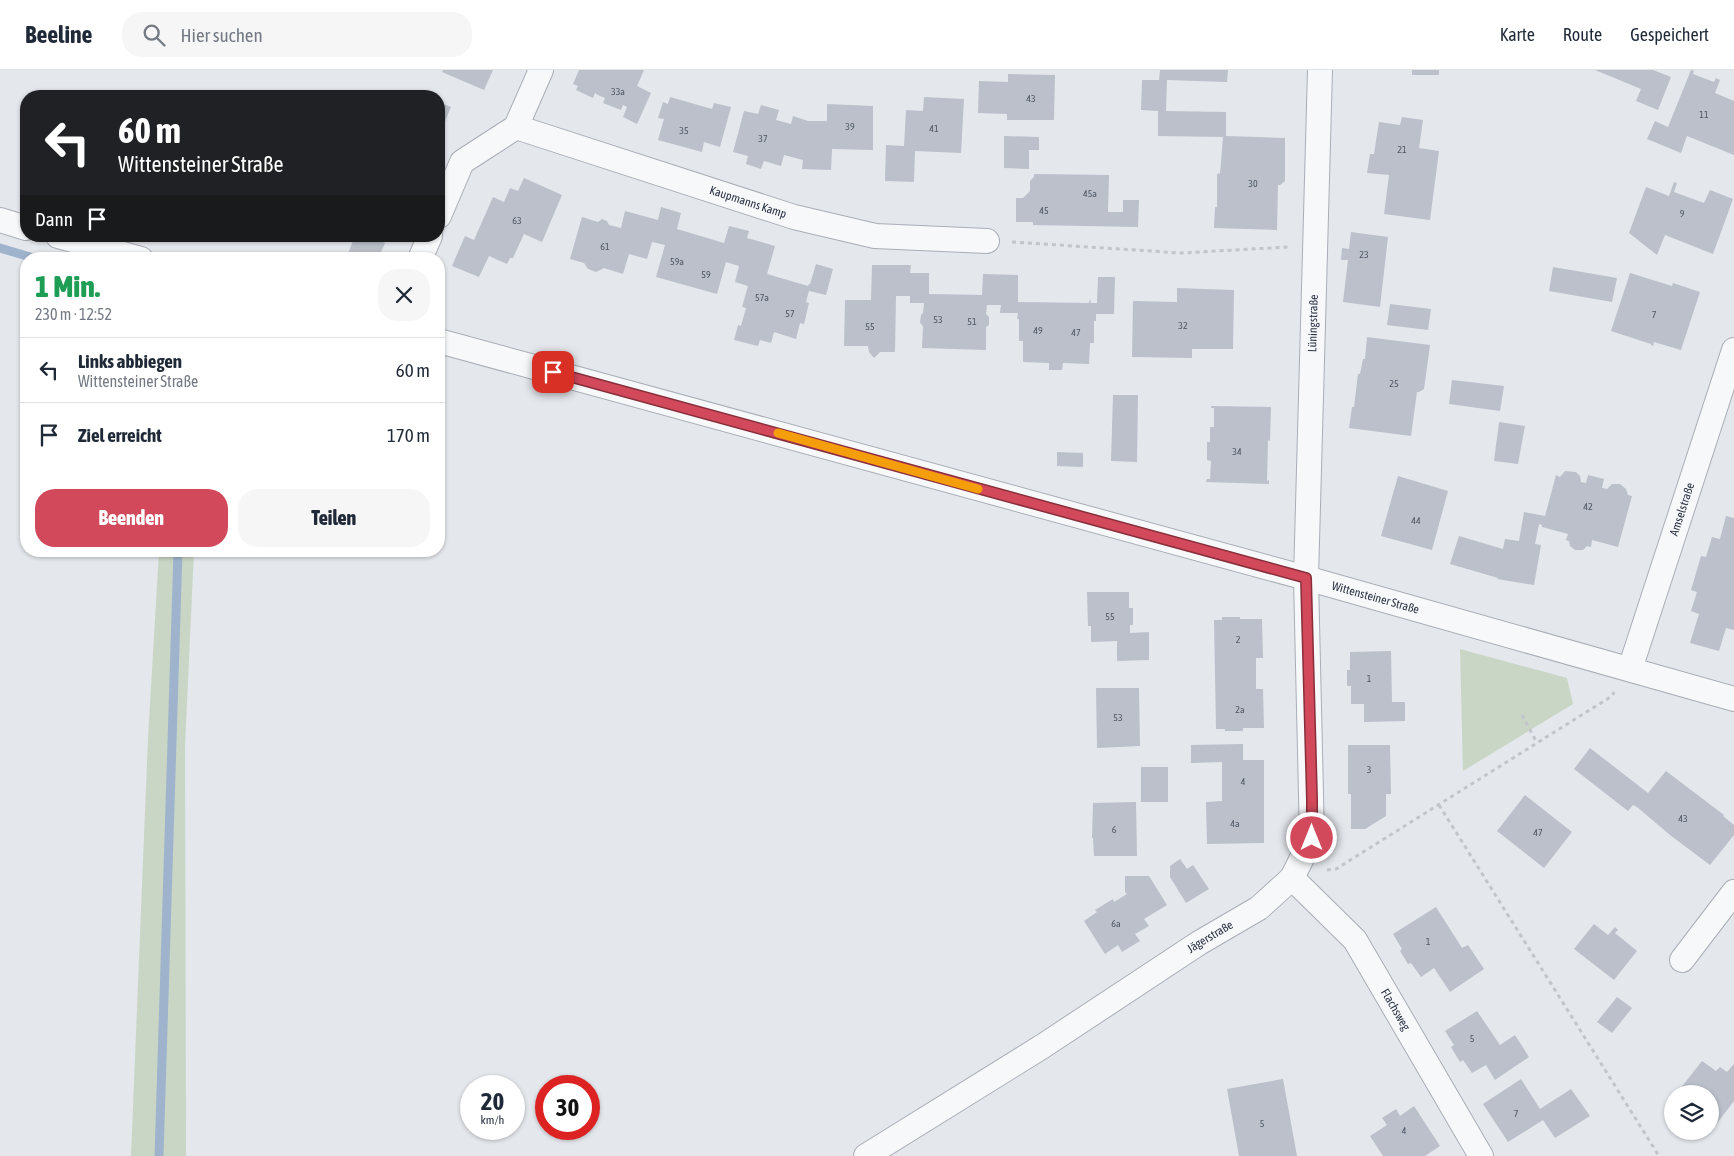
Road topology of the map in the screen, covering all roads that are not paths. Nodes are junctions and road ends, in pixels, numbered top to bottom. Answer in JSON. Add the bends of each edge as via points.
{"nodes":[{"id":1,"x":542,"y":70,"type":"edge"},
{"id":2,"x":1320,"y":70,"type":"edge"},
{"id":3,"x":516,"y":126,"type":"junction"},
{"id":4,"x":445,"y":202,"type":"edge"},
{"id":5,"x":0,"y":220,"type":"edge"},
{"id":6,"x":20,"y":226,"type":"edge"},
{"id":7,"x":987,"y":241,"type":"road end"},
{"id":8,"x":80,"y":242,"type":"edge"},
{"id":9,"x":116,"y":252,"type":"edge"},
{"id":10,"x":445,"y":342,"type":"edge"},
{"id":11,"x":1734,"y":350,"type":"edge"},
{"id":12,"x":1306,"y":578,"type":"junction"},
{"id":13,"x":1630,"y":669,"type":"junction"},
{"id":14,"x":1734,"y":699,"type":"edge"},
{"id":15,"x":1292,"y":878,"type":"junction"},
{"id":16,"x":1734,"y":892,"type":"edge"},
{"id":17,"x":1682,"y":960,"type":"dead end"},
{"id":18,"x":866,"y":1156,"type":"edge"},
{"id":19,"x":1480,"y":1156,"type":"edge"}],
"edges":[{"from":1,"to":3,"type":"street"},
{"from":2,"to":12,"type":"street","name":"Lüningstraße"},
{"from":3,"to":4,"type":"street","via":[[462,162]]},
{"from":3,"to":7,"type":"street","name":"Kaupmanns Kamp","via":[[794,218],[876,236]]},
{"from":5,"to":6,"type":"street"},
{"from":8,"to":9,"type":"street"},
{"from":10,"to":12,"type":"street","name":"Wittensteiner Straße"},
{"from":11,"to":13,"type":"street","name":"Amselstraße"},
{"from":12,"to":13,"type":"street","name":"Wittensteiner Straße"},
{"from":12,"to":15,"type":"street","name":"Jägerstraße","via":[[1312,838]]},
{"from":13,"to":14,"type":"street","name":"Wittensteiner Straße"},
{"from":15,"to":18,"type":"street","name":"Jägerstraße","via":[[1259,908],[1199,942],[1043,1046]]},
{"from":15,"to":19,"type":"street","name":"Flachsweg","via":[[1354,940]]},
{"from":16,"to":17,"type":"street"}]}
